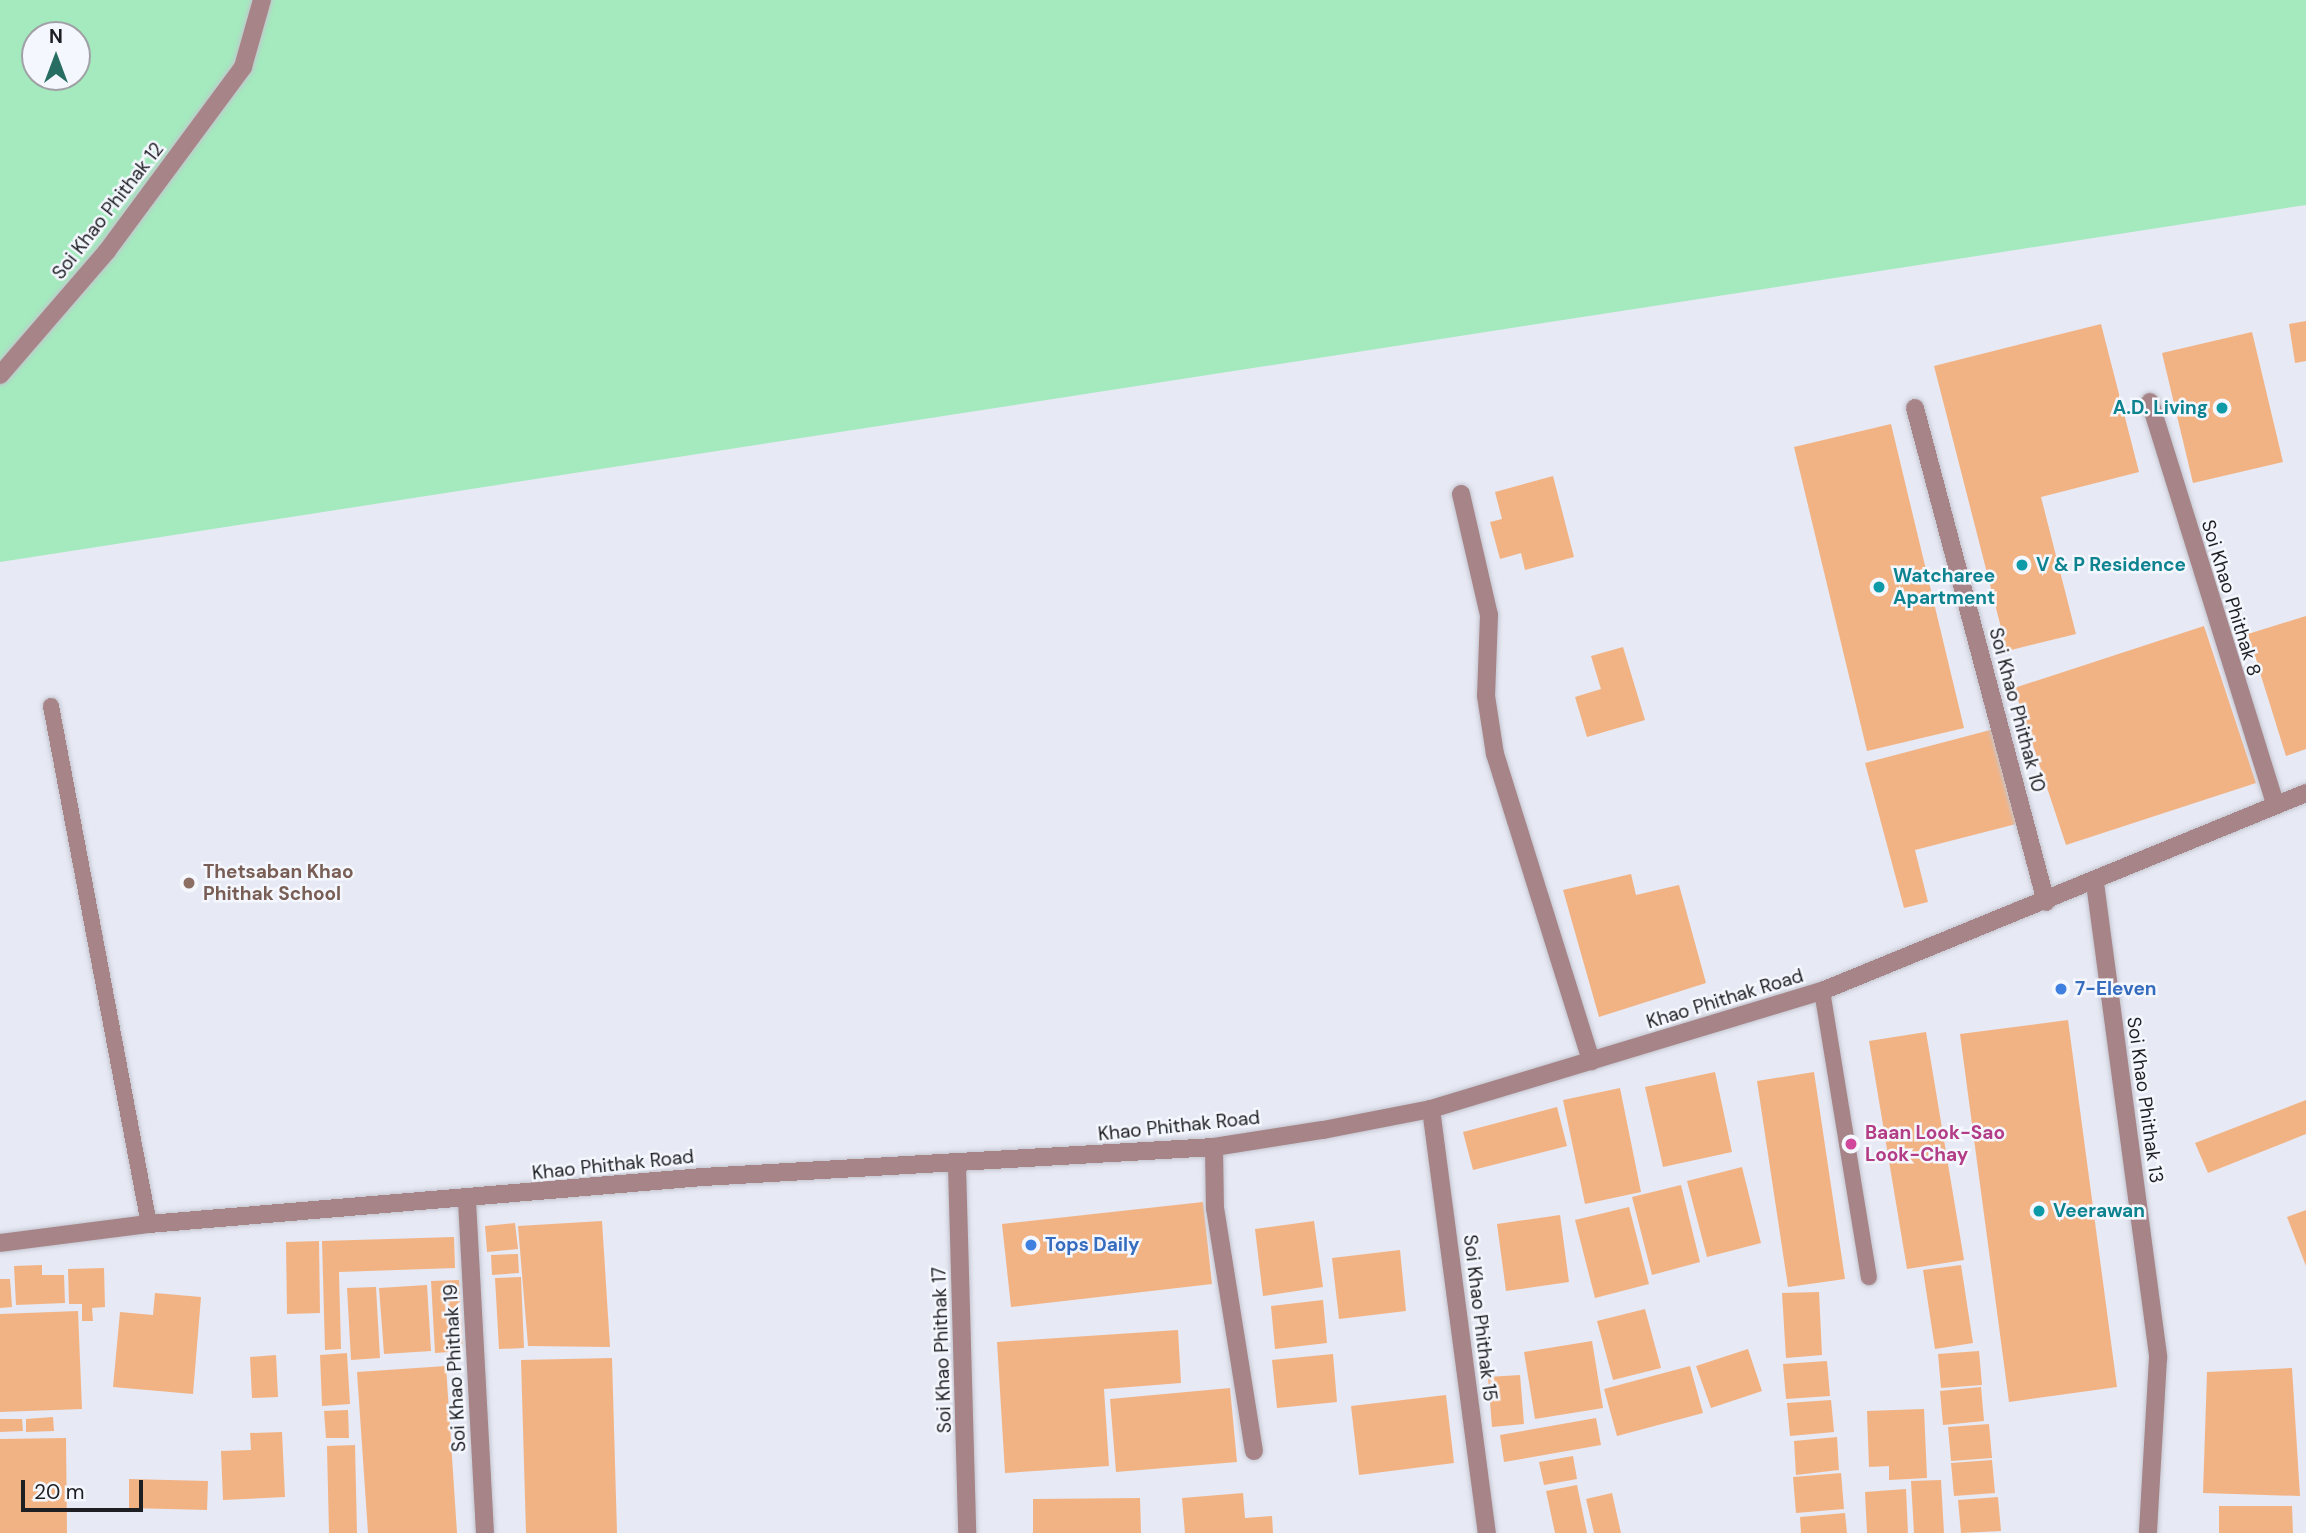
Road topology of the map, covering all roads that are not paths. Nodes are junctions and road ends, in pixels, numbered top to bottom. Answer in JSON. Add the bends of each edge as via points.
{"nodes":[{"id":1,"x":262,"y":0,"type":"edge"},
{"id":2,"x":0,"y":375,"type":"edge"},
{"id":3,"x":2150,"y":402,"type":"dead end"},
{"id":4,"x":1915,"y":408,"type":"dead end"},
{"id":5,"x":1461,"y":494,"type":"dead end"},
{"id":6,"x":51,"y":706,"type":"dead end"},
{"id":7,"x":2306,"y":793,"type":"edge"},
{"id":8,"x":2275,"y":804,"type":"junction"},
{"id":9,"x":2095,"y":883,"type":"junction"},
{"id":10,"x":2046,"y":902,"type":"junction"},
{"id":11,"x":1822,"y":991,"type":"junction"},
{"id":12,"x":1591,"y":1061,"type":"junction"},
{"id":13,"x":1431,"y":1109,"type":"junction"},
{"id":14,"x":1214,"y":1147,"type":"junction"},
{"id":15,"x":957,"y":1166,"type":"junction"},
{"id":16,"x":467,"y":1201,"type":"junction"},
{"id":17,"x":149,"y":1223,"type":"junction"},
{"id":18,"x":0,"y":1243,"type":"edge"},
{"id":19,"x":1869,"y":1277,"type":"dead end"},
{"id":20,"x":1254,"y":1451,"type":"dead end"},
{"id":21,"x":485,"y":1533,"type":"edge"},
{"id":22,"x":967,"y":1533,"type":"edge"},
{"id":23,"x":1487,"y":1533,"type":"edge"},
{"id":24,"x":2148,"y":1533,"type":"edge"}],
"edges":[{"from":1,"to":2,"type":"street","name":"Soi Khao Phithak 12","via":[[243,67],[107,251]]},
{"from":3,"to":8,"type":"street","name":"Soi Khao Phithak 8"},
{"from":4,"to":10,"type":"street","name":"Soi Khao Phithak 10"},
{"from":5,"to":12,"type":"street","via":[[1489,615],[1486,696],[1495,754]]},
{"from":6,"to":17,"type":"lane"},
{"from":7,"to":8,"type":"street","name":"Khao Phithak Road"},
{"from":8,"to":9,"type":"street","name":"Khao Phithak Road"},
{"from":9,"to":10,"type":"street","name":"Khao Phithak Road"},
{"from":9,"to":24,"type":"street","name":"Soi Khao Phithak 13","via":[[2158,1358]]},
{"from":10,"to":11,"type":"street","name":"Khao Phithak Road"},
{"from":11,"to":12,"type":"street","name":"Khao Phithak Road"},
{"from":11,"to":19,"type":"lane"},
{"from":12,"to":13,"type":"street","name":"Khao Phithak Road"},
{"from":13,"to":14,"type":"street","name":"Khao Phithak Road"},
{"from":13,"to":23,"type":"street","name":"Soi Khao Phithak 15"},
{"from":14,"to":15,"type":"street","name":"Khao Phithak Road"},
{"from":14,"to":20,"type":"street","via":[[1215,1208]]},
{"from":15,"to":16,"type":"street","name":"Khao Phithak Road","via":[[703,1177]]},
{"from":15,"to":22,"type":"street","name":"Soi Khao Phithak 17"},
{"from":16,"to":17,"type":"street","name":"Khao Phithak Road"},
{"from":16,"to":21,"type":"street","name":"Soi Khao Phithak 19"},
{"from":17,"to":18,"type":"street","name":"Khao Phithak Road"}]}
